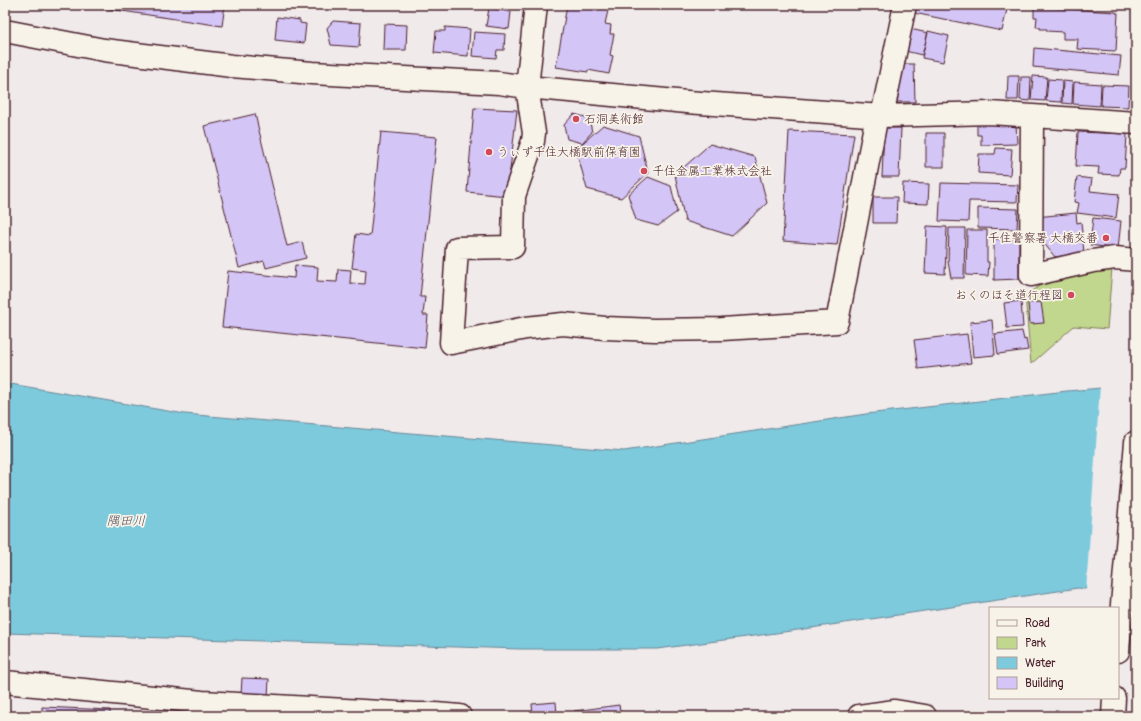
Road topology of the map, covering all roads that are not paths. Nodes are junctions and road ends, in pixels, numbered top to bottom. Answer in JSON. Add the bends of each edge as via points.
{"nodes":[{"id":1,"x":536,"y":5,"type":"edge"},
{"id":2,"x":905,"y":5,"type":"edge"},
{"id":3,"x":5,"y":32,"type":"edge"},
{"id":4,"x":527,"y":87,"type":"junction"},
{"id":5,"x":880,"y":116,"type":"junction"},
{"id":6,"x":1032,"y":116,"type":"junction"},
{"id":7,"x":1136,"y":123,"type":"edge"},
{"id":8,"x":1136,"y":260,"type":"edge"},
{"id":9,"x":1136,"y":442,"type":"edge"},
{"id":10,"x":1119,"y":638,"type":"edge"},
{"id":11,"x":5,"y":682,"type":"edge"},
{"id":12,"x":1114,"y":699,"type":"edge"},
{"id":13,"x":460,"y":716,"type":"edge"},
{"id":14,"x":859,"y":716,"type":"edge"},
{"id":15,"x":925,"y":716,"type":"edge"},
{"id":16,"x":1113,"y":716,"type":"edge"}],
"edges":[{"from":1,"to":4,"type":"main road"},
{"from":2,"to":5,"type":"main road"},
{"from":3,"to":4,"type":"main road","via":[[104,50],[232,66],[499,83]]},
{"from":4,"to":5,"type":"main road"},
{"from":4,"to":5,"type":"main road","via":[[534,133],[514,196],[513,247],[457,248],[451,343],[526,328],[563,324],[656,330],[837,322]]},
{"from":5,"to":6,"type":"main road","via":[[990,113]]},
{"from":6,"to":7,"type":"main road"},
{"from":6,"to":8,"type":"main road","via":[[1031,275],[1093,261],[1115,258]]},
{"from":9,"to":10,"type":"main road"},
{"from":11,"to":13,"type":"main road","via":[[202,702]]},
{"from":12,"to":16,"type":"main road"},
{"from":14,"to":15,"type":"main road","via":[[895,711]]}]}
